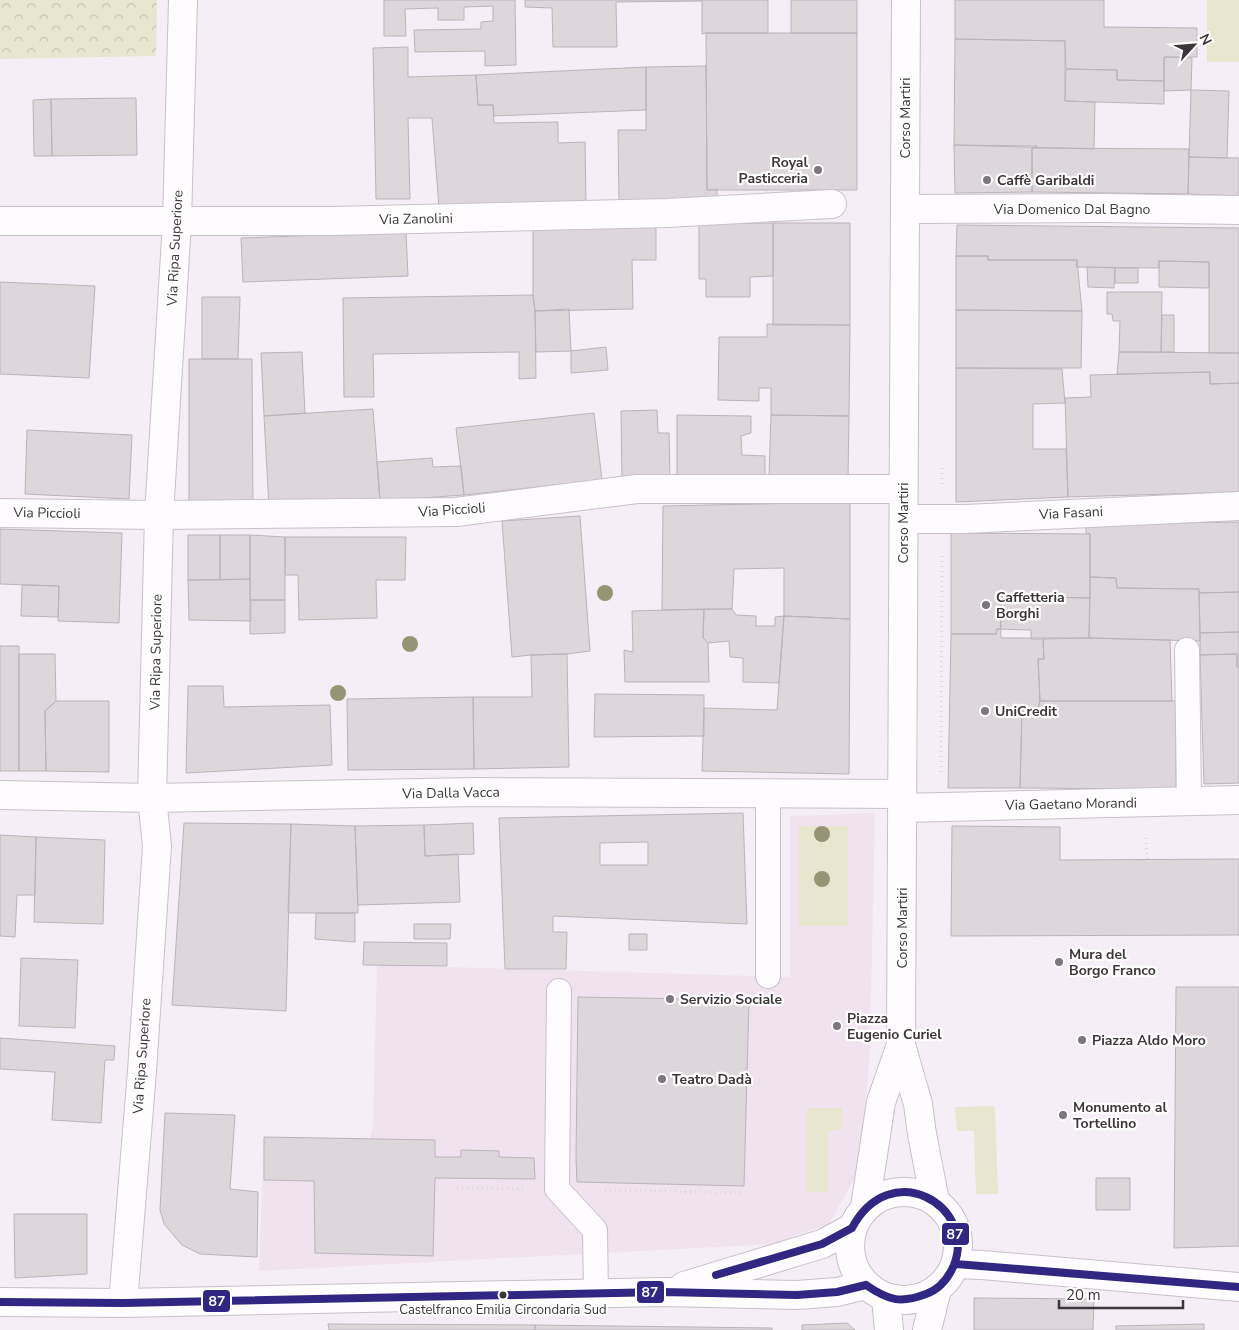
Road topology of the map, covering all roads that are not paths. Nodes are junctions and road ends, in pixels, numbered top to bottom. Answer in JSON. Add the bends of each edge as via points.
{"nodes":[{"id":1,"x":184,"y":0,"type":"edge"},
{"id":2,"x":906,"y":0,"type":"edge"},
{"id":3,"x":832,"y":204,"type":"dead end"},
{"id":4,"x":905,"y":209,"type":"junction"},
{"id":5,"x":1239,"y":210,"type":"edge"},
{"id":6,"x":0,"y":221,"type":"edge"},
{"id":7,"x":177,"y":222,"type":"junction"},
{"id":8,"x":903,"y":489,"type":"junction"},
{"id":9,"x":1239,"y":506,"type":"edge"},
{"id":10,"x":0,"y":512,"type":"edge"},
{"id":11,"x":159,"y":515,"type":"junction"},
{"id":12,"x":904,"y":519,"type":"junction"},
{"id":13,"x":1187,"y":650,"type":"dead end"},
{"id":14,"x":768,"y":793,"type":"junction"},
{"id":15,"x":0,"y":795,"type":"edge"},
{"id":16,"x":152,"y":798,"type":"junction"},
{"id":17,"x":1239,"y":800,"type":"edge"},
{"id":18,"x":902,"y":801,"type":"junction"},
{"id":19,"x":1189,"y":801,"type":"junction"},
{"id":20,"x":768,"y":976,"type":"dead end"},
{"id":21,"x":560,"y":991,"type":"dead end"},
{"id":22,"x":901,"y":1045,"type":"junction"},
{"id":23,"x":935,"y":1201,"type":"junction"},
{"id":24,"x":859,"y":1217,"type":"junction"},
{"id":25,"x":956,"y":1264,"type":"junction"},
{"id":26,"x":1239,"y":1287,"type":"edge"},
{"id":27,"x":937,"y":1289,"type":"junction"},
{"id":28,"x":876,"y":1291,"type":"junction"},
{"id":29,"x":663,"y":1292,"type":"junction"},
{"id":30,"x":596,"y":1295,"type":"junction"},
{"id":31,"x":0,"y":1302,"type":"edge"},
{"id":32,"x":123,"y":1303,"type":"junction"},
{"id":33,"x":889,"y":1330,"type":"edge"},
{"id":34,"x":927,"y":1330,"type":"edge"}],
"edges":[{"from":1,"to":7,"type":"street","name":"Via Ripa Superiore"},
{"from":2,"to":4,"type":"street","name":"Corso Martiri"},
{"from":3,"to":7,"type":"street","name":"Via Zanolini","via":[[667,213]]},
{"from":4,"to":5,"type":"street","name":"Via Domenico Dal Bagno"},
{"from":4,"to":8,"type":"street","name":"Corso Martiri"},
{"from":6,"to":7,"type":"street","name":"Via Zanolini"},
{"from":7,"to":11,"type":"street","name":"Via Ripa Superiore"},
{"from":8,"to":11,"type":"street","name":"Via Piccioli","via":[[637,489],[456,512]]},
{"from":8,"to":12,"type":"street","name":"Corso Martiri"},
{"from":9,"to":12,"type":"street","name":"Via Fasani"},
{"from":10,"to":11,"type":"street","name":"Via Piccioli"},
{"from":11,"to":16,"type":"street","name":"Via Ripa Superiore"},
{"from":12,"to":18,"type":"street","name":"Corso Martiri"},
{"from":13,"to":19,"type":"lane"},
{"from":14,"to":16,"type":"street","name":"Via Dalla Vacca","via":[[476,792]]},
{"from":14,"to":18,"type":"street","name":"Via Dalla Vacca"},
{"from":14,"to":20,"type":"lane"},
{"from":15,"to":16,"type":"street","name":"Via Dalla Vacca"},
{"from":16,"to":32,"type":"street","name":"Via Ripa Superiore","via":[[157,846]]},
{"from":17,"to":19,"type":"street","name":"Via Gaetano Morandi"},
{"from":18,"to":19,"type":"street","name":"Via Gaetano Morandi"},
{"from":18,"to":22,"type":"street","name":"Corso Martiri"},
{"from":21,"to":30,"type":"lane","via":[[557,1189],[595,1230]]},
{"from":22,"to":23,"type":"street","name":"Corso Martiri","via":[[918,1104]]},
{"from":22,"to":24,"type":"street","name":"Corso Martiri","via":[[881,1102]]},
{"from":23,"to":24,"type":"street","via":[[922,1194],[892,1192],[878,1198]]},
{"from":23,"to":25,"type":"street","via":[[948,1213],[956,1229],[959,1246]]},
{"from":24,"to":28,"type":"street","name":"Corso Martiri","via":[[849,1248],[854,1268]]},
{"from":24,"to":29,"type":"street","via":[[822,1244]]},
{"from":25,"to":26,"type":"street"},
{"from":25,"to":27,"type":"street","via":[[949,1278]]},
{"from":27,"to":28,"type":"street","via":[[922,1297],[904,1300]]},
{"from":27,"to":34,"type":"street"},
{"from":28,"to":29,"type":"street","via":[[797,1295]]},
{"from":28,"to":33,"type":"street","name":"Corso Martiri"},
{"from":29,"to":30,"type":"street"},
{"from":30,"to":32,"type":"street"},
{"from":31,"to":32,"type":"street"}]}
